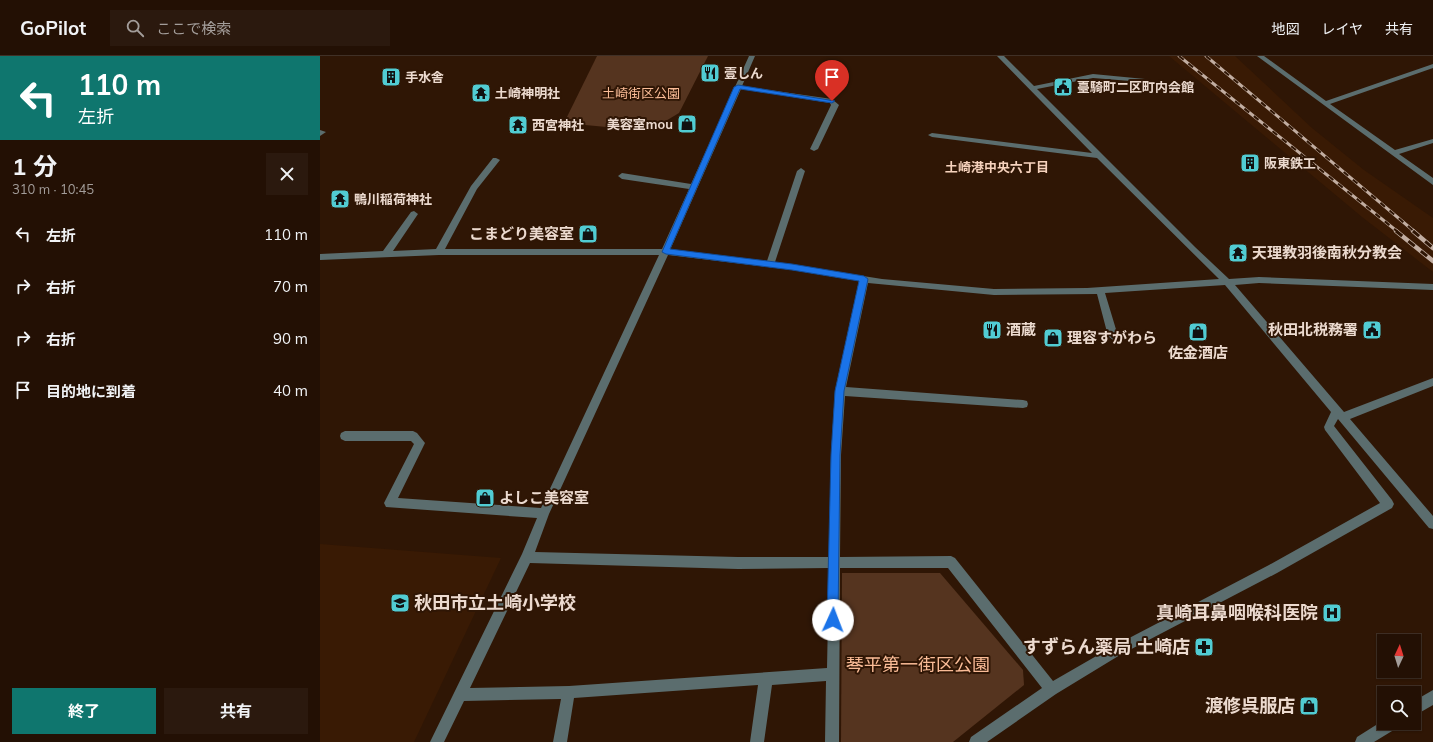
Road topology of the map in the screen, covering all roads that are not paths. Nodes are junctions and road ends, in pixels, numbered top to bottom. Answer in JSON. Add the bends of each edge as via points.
{"nodes":[{"id":1,"x":752,"y":56,"type":"edge"},
{"id":2,"x":1000,"y":56,"type":"edge"},
{"id":3,"x":1260,"y":56,"type":"edge"},
{"id":4,"x":1433,"y":66,"type":"edge"},
{"id":5,"x":1143,"y":80,"type":"dead end"},
{"id":6,"x":738,"y":87,"type":"junction"},
{"id":7,"x":1032,"y":88,"type":"junction"},
{"id":8,"x":1326,"y":103,"type":"junction"},
{"id":9,"x":932,"y":135,"type":"dead end"},
{"id":10,"x":1433,"y":141,"type":"edge"},
{"id":11,"x":814,"y":149,"type":"dead end"},
{"id":12,"x":1394,"y":153,"type":"junction"},
{"id":13,"x":1099,"y":156,"type":"junction"},
{"id":14,"x":496,"y":160,"type":"dead end"},
{"id":15,"x":800,"y":171,"type":"dead end"},
{"id":16,"x":622,"y":176,"type":"dead end"},
{"id":17,"x":1433,"y":182,"type":"edge"},
{"id":18,"x":693,"y":187,"type":"junction"},
{"id":19,"x":414,"y":214,"type":"dead end"},
{"id":20,"x":439,"y":252,"type":"junction"},
{"id":21,"x":666,"y":252,"type":"junction"},
{"id":22,"x":386,"y":254,"type":"junction"},
{"id":23,"x":320,"y":257,"type":"edge"},
{"id":24,"x":770,"y":264,"type":"junction"},
{"id":25,"x":864,"y":279,"type":"junction"},
{"id":26,"x":1227,"y":282,"type":"junction"},
{"id":27,"x":1433,"y":287,"type":"edge"},
{"id":28,"x":1100,"y":290,"type":"junction"},
{"id":29,"x":1113,"y":336,"type":"dead end"},
{"id":30,"x":1433,"y":382,"type":"edge"},
{"id":31,"x":840,"y":391,"type":"junction"},
{"id":32,"x":1023,"y":404,"type":"dead end"},
{"id":33,"x":1340,"y":414,"type":"junction"},
{"id":34,"x":345,"y":436,"type":"dead end"},
{"id":35,"x":544,"y":513,"type":"junction"},
{"id":36,"x":1433,"y":524,"type":"edge"},
{"id":37,"x":527,"y":557,"type":"junction"},
{"id":38,"x":834,"y":563,"type":"junction"},
{"id":39,"x":832,"y":674,"type":"junction"},
{"id":40,"x":766,"y":678,"type":"junction"},
{"id":41,"x":1051,"y":689,"type":"junction"},
{"id":42,"x":569,"y":692,"type":"junction"},
{"id":43,"x":459,"y":695,"type":"junction"},
{"id":44,"x":1433,"y":697,"type":"edge"},
{"id":45,"x":1421,"y":705,"type":"edge"},
{"id":46,"x":1381,"y":730,"type":"edge"},
{"id":47,"x":437,"y":742,"type":"edge"},
{"id":48,"x":560,"y":742,"type":"edge"},
{"id":49,"x":757,"y":742,"type":"edge"},
{"id":50,"x":832,"y":742,"type":"edge"},
{"id":51,"x":976,"y":742,"type":"edge"},
{"id":52,"x":1362,"y":742,"type":"edge"}],
"edges":[{"from":1,"to":6,"type":"street"},
{"from":2,"to":7,"type":"street"},
{"from":3,"to":8,"type":"street"},
{"from":4,"to":8,"type":"street"},
{"from":5,"to":7,"type":"street","via":[[1093,76]]},
{"from":6,"to":11,"type":"street","via":[[832,101],[835,104]]},
{"from":6,"to":18,"type":"street"},
{"from":7,"to":13,"type":"street"},
{"from":8,"to":12,"type":"street"},
{"from":9,"to":13,"type":"street"},
{"from":10,"to":12,"type":"street"},
{"from":12,"to":17,"type":"street"},
{"from":13,"to":26,"type":"street"},
{"from":14,"to":20,"type":"street","via":[[474,188]]},
{"from":15,"to":24,"type":"street"},
{"from":16,"to":18,"type":"street"},
{"from":18,"to":21,"type":"street"},
{"from":19,"to":22,"type":"street"},
{"from":20,"to":21,"type":"street"},
{"from":20,"to":22,"type":"street"},
{"from":21,"to":24,"type":"street"},
{"from":21,"to":35,"type":"street"},
{"from":22,"to":23,"type":"street"},
{"from":24,"to":25,"type":"street"},
{"from":25,"to":28,"type":"street","via":[[994,292]]},
{"from":25,"to":31,"type":"street"},
{"from":26,"to":27,"type":"street","via":[[1259,280]]},
{"from":26,"to":28,"type":"street"},
{"from":26,"to":33,"type":"street"},
{"from":28,"to":29,"type":"street"},
{"from":30,"to":33,"type":"street"},
{"from":31,"to":32,"type":"street"},
{"from":31,"to":38,"type":"street"},
{"from":33,"to":36,"type":"street"},
{"from":33,"to":41,"type":"street","via":[[1329,427],[1388,504],[1273,569],[1116,651]]},
{"from":34,"to":35,"type":"street","via":[[413,436],[420,443],[390,503]]},
{"from":35,"to":37,"type":"street"},
{"from":37,"to":38,"type":"street"},
{"from":37,"to":43,"type":"street"},
{"from":38,"to":39,"type":"street"},
{"from":38,"to":41,"type":"street","via":[[951,562]]},
{"from":39,"to":40,"type":"street"},
{"from":39,"to":50,"type":"street"},
{"from":40,"to":42,"type":"street"},
{"from":40,"to":49,"type":"street"},
{"from":41,"to":51,"type":"street"},
{"from":42,"to":43,"type":"street"},
{"from":42,"to":48,"type":"street"},
{"from":43,"to":47,"type":"street"},
{"from":44,"to":45,"type":"street"},
{"from":46,"to":52,"type":"street"}]}
